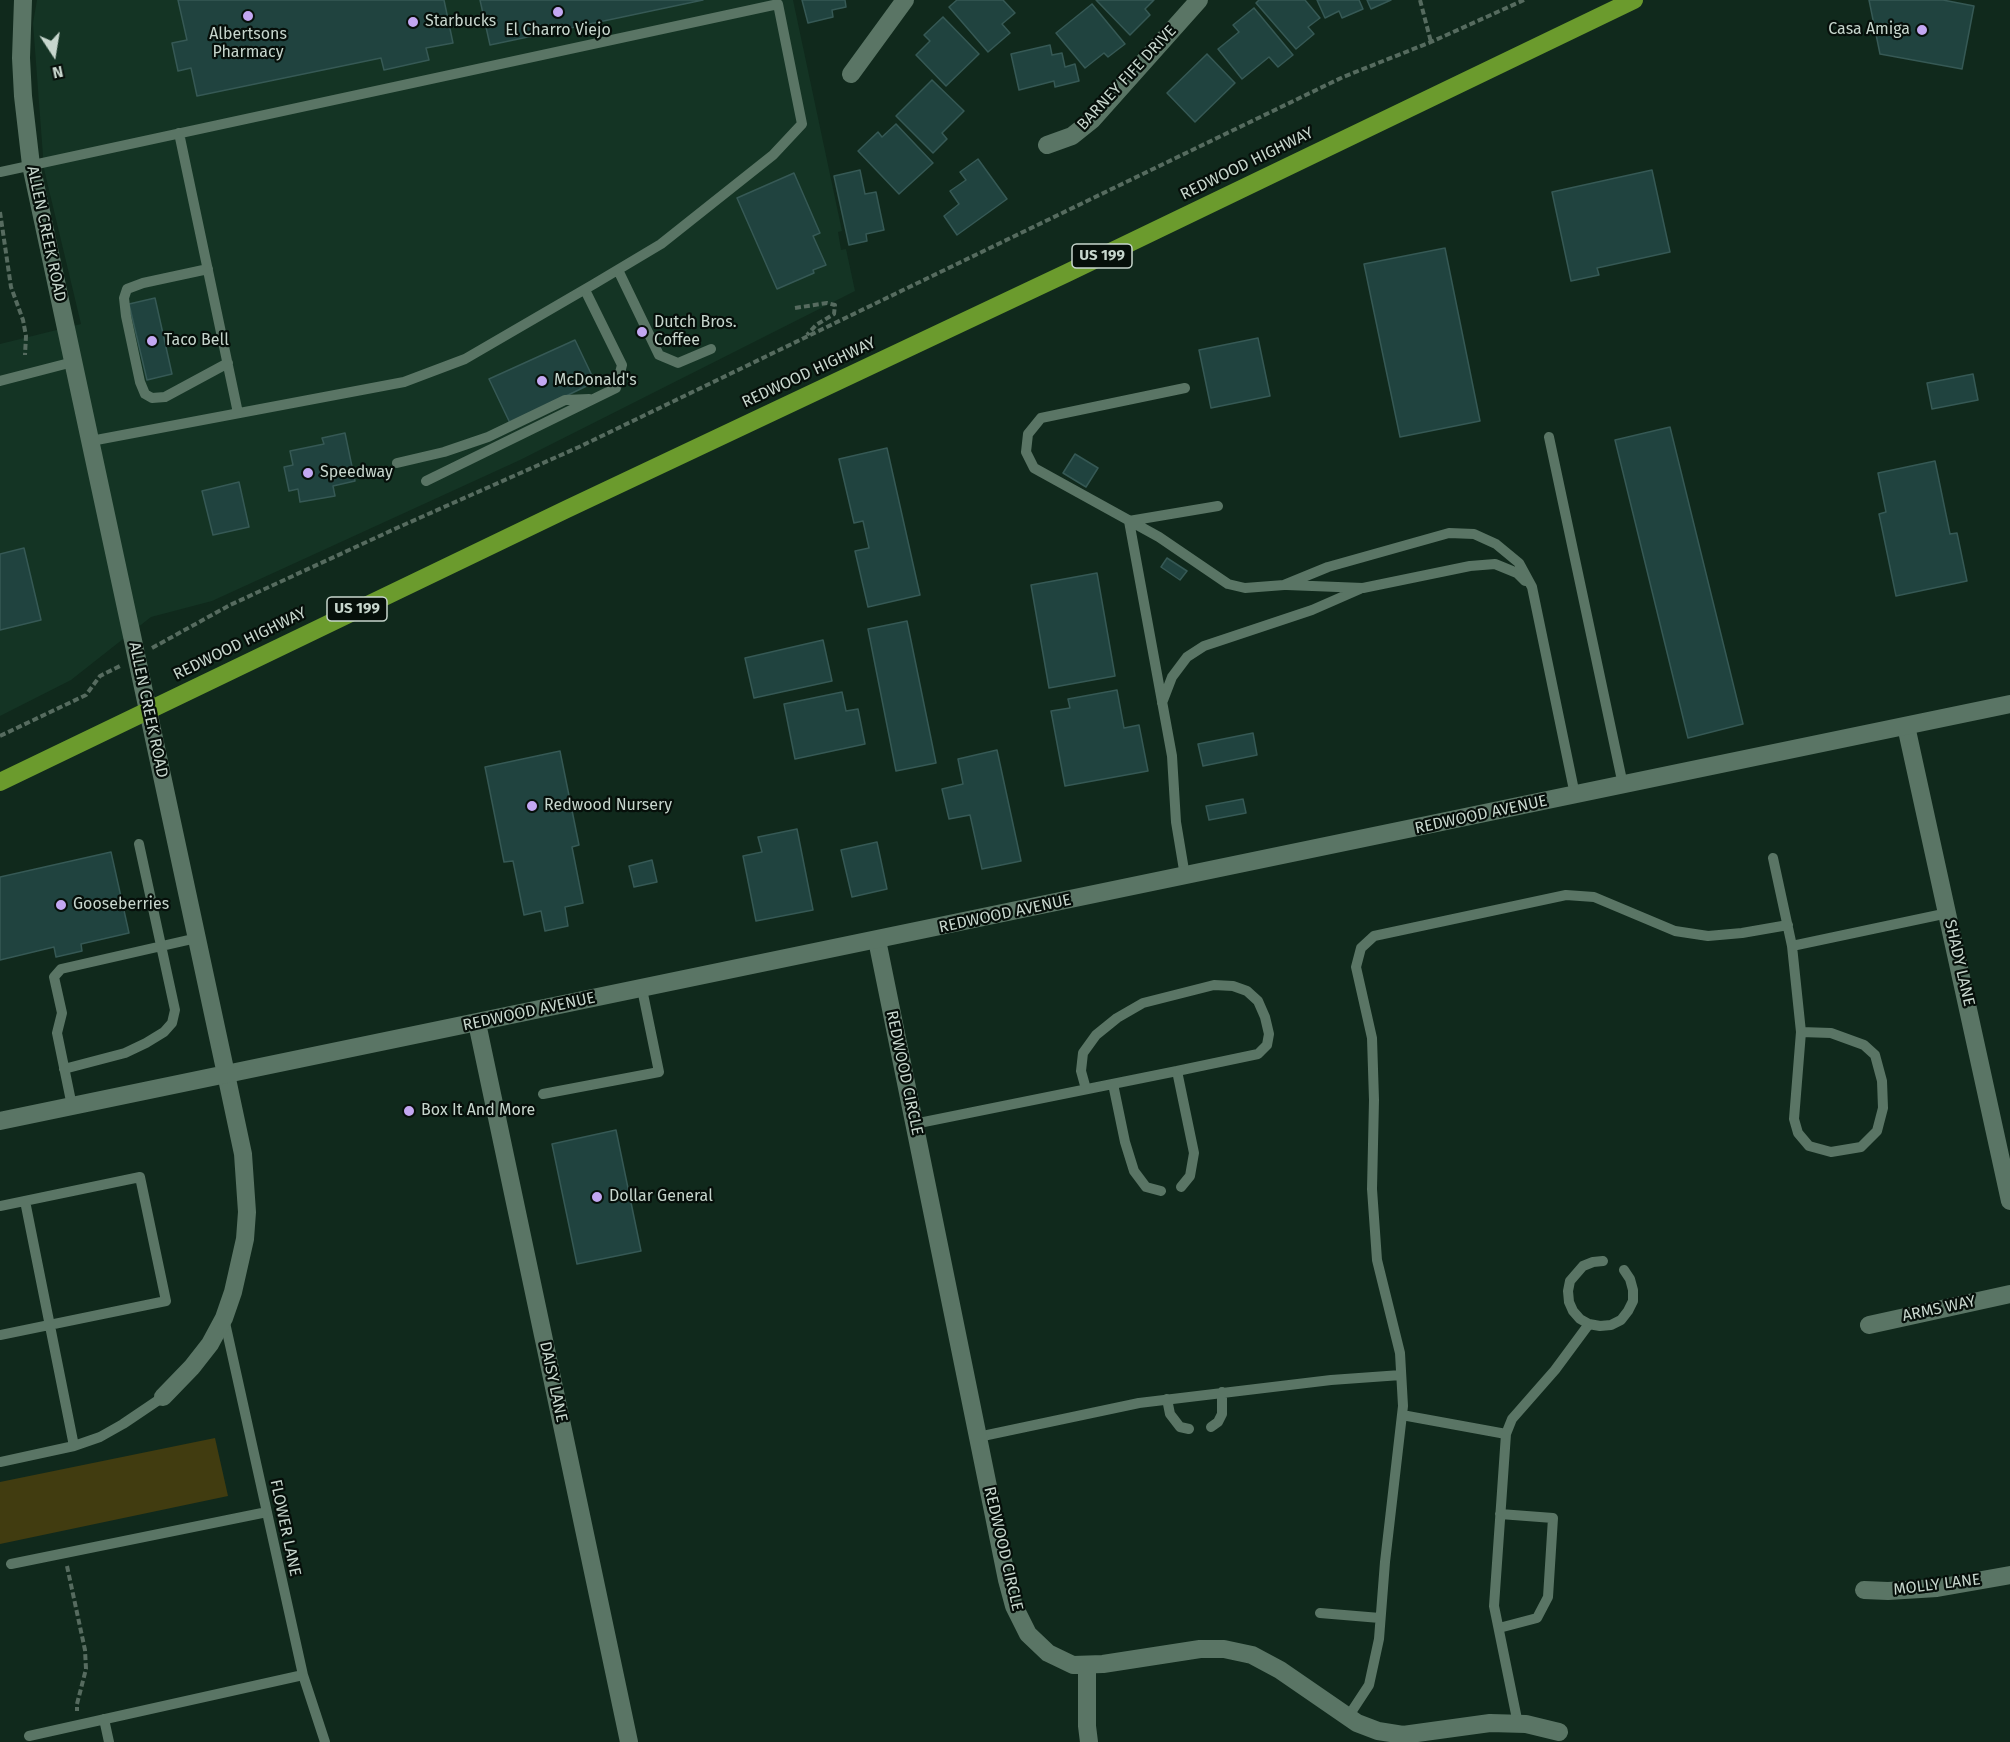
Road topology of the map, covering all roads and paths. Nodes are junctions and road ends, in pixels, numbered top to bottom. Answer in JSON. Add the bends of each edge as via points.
{"nodes":[{"id":1,"x":23,"y":0,"type":"edge"},
{"id":2,"x":905,"y":0,"type":"edge"},
{"id":3,"x":1198,"y":0,"type":"edge"},
{"id":4,"x":1420,"y":0,"type":"edge"},
{"id":5,"x":1524,"y":0,"type":"edge"},
{"id":6,"x":1634,"y":0,"type":"edge"},
{"id":7,"x":778,"y":2,"type":"edge"},
{"id":8,"x":1431,"y":42,"type":"junction"},
{"id":9,"x":851,"y":74,"type":"dead end"},
{"id":10,"x":179,"y":133,"type":"junction"},
{"id":11,"x":1047,"y":145,"type":"dead end"},
{"id":12,"x":31,"y":165,"type":"junction"},
{"id":13,"x":0,"y":172,"type":"edge"},
{"id":14,"x":0,"y":212,"type":"edge"},
{"id":15,"x":208,"y":269,"type":"junction"},
{"id":16,"x":618,"y":270,"type":"junction"},
{"id":17,"x":585,"y":290,"type":"junction"},
{"id":18,"x":795,"y":308,"type":"dead end"},
{"id":19,"x":805,"y":338,"type":"junction"},
{"id":20,"x":711,"y":349,"type":"dead end"},
{"id":21,"x":25,"y":355,"type":"dead end"},
{"id":22,"x":74,"y":362,"type":"junction"},
{"id":23,"x":228,"y":363,"type":"junction"},
{"id":24,"x":0,"y":381,"type":"edge"},
{"id":25,"x":1185,"y":388,"type":"dead end"},
{"id":26,"x":593,"y":399,"type":"junction"},
{"id":27,"x":238,"y":413,"type":"junction"},
{"id":28,"x":1548,"y":437,"type":"dead end"},
{"id":29,"x":91,"y":441,"type":"junction"},
{"id":30,"x":397,"y":463,"type":"dead end"},
{"id":31,"x":426,"y":481,"type":"dead end"},
{"id":32,"x":1218,"y":506,"type":"dead end"},
{"id":33,"x":1129,"y":521,"type":"junction"},
{"id":34,"x":1284,"y":585,"type":"junction"},
{"id":35,"x":1532,"y":587,"type":"junction"},
{"id":36,"x":1363,"y":588,"type":"junction"},
{"id":37,"x":136,"y":657,"type":"junction"},
{"id":38,"x":1162,"y":704,"type":"junction"},
{"id":39,"x":2010,"y":704,"type":"edge"},
{"id":40,"x":147,"y":710,"type":"junction"},
{"id":41,"x":1906,"y":726,"type":"junction"},
{"id":42,"x":0,"y":736,"type":"edge"},
{"id":43,"x":0,"y":782,"type":"edge"},
{"id":44,"x":1623,"y":785,"type":"junction"},
{"id":45,"x":1575,"y":795,"type":"junction"},
{"id":46,"x":139,"y":844,"type":"dead end"},
{"id":47,"x":1773,"y":858,"type":"dead end"},
{"id":48,"x":1185,"y":876,"type":"junction"},
{"id":49,"x":1948,"y":913,"type":"junction"},
{"id":50,"x":1788,"y":925,"type":"junction"},
{"id":51,"x":197,"y":938,"type":"junction"},
{"id":52,"x":877,"y":940,"type":"junction"},
{"id":53,"x":161,"y":946,"type":"junction"},
{"id":54,"x":1792,"y":946,"type":"junction"},
{"id":55,"x":642,"y":989,"type":"junction"},
{"id":56,"x":477,"y":1023,"type":"junction"},
{"id":57,"x":1801,"y":1032,"type":"junction"},
{"id":58,"x":64,"y":1069,"type":"junction"},
{"id":59,"x":1178,"y":1071,"type":"junction"},
{"id":60,"x":226,"y":1074,"type":"junction"},
{"id":61,"x":1113,"y":1084,"type":"junction"},
{"id":62,"x":1086,"y":1089,"type":"junction"},
{"id":63,"x":543,"y":1094,"type":"dead end"},
{"id":64,"x":72,"y":1106,"type":"junction"},
{"id":65,"x":0,"y":1121,"type":"edge"},
{"id":66,"x":914,"y":1124,"type":"junction"},
{"id":67,"x":1181,"y":1187,"type":"dead end"},
{"id":68,"x":1161,"y":1191,"type":"dead end"},
{"id":69,"x":25,"y":1201,"type":"junction"},
{"id":70,"x":2010,"y":1201,"type":"edge"},
{"id":71,"x":0,"y":1206,"type":"edge"},
{"id":72,"x":1604,"y":1261,"type":"dead end"},
{"id":73,"x":1624,"y":1270,"type":"dead end"},
{"id":74,"x":2010,"y":1294,"type":"edge"},
{"id":75,"x":224,"y":1318,"type":"junction"},
{"id":76,"x":1589,"y":1324,"type":"junction"},
{"id":77,"x":50,"y":1325,"type":"junction"},
{"id":78,"x":1869,"y":1325,"type":"dead end"},
{"id":79,"x":0,"y":1335,"type":"edge"},
{"id":80,"x":1401,"y":1375,"type":"junction"},
{"id":81,"x":1222,"y":1392,"type":"junction"},
{"id":82,"x":163,"y":1397,"type":"joint"},
{"id":83,"x":1167,"y":1399,"type":"junction"},
{"id":84,"x":1402,"y":1415,"type":"junction"},
{"id":85,"x":1211,"y":1427,"type":"dead end"},
{"id":86,"x":1189,"y":1429,"type":"dead end"},
{"id":87,"x":1506,"y":1434,"type":"junction"},
{"id":88,"x":978,"y":1437,"type":"junction"},
{"id":89,"x":74,"y":1446,"type":"junction"},
{"id":90,"x":0,"y":1462,"type":"edge"},
{"id":91,"x":267,"y":1512,"type":"junction"},
{"id":92,"x":1500,"y":1514,"type":"junction"},
{"id":93,"x":64,"y":1554,"type":"junction"},
{"id":94,"x":11,"y":1564,"type":"dead end"},
{"id":95,"x":2010,"y":1575,"type":"edge"},
{"id":96,"x":1864,"y":1590,"type":"dead end"},
{"id":97,"x":1320,"y":1613,"type":"dead end"},
{"id":98,"x":1380,"y":1618,"type":"junction"},
{"id":99,"x":1499,"y":1628,"type":"junction"},
{"id":100,"x":1087,"y":1666,"type":"junction"},
{"id":101,"x":303,"y":1676,"type":"junction"},
{"id":102,"x":1348,"y":1717,"type":"junction"},
{"id":103,"x":104,"y":1719,"type":"junction"},
{"id":104,"x":1518,"y":1724,"type":"junction"},
{"id":105,"x":78,"y":1725,"type":"junction"},
{"id":106,"x":1559,"y":1732,"type":"dead end"},
{"id":107,"x":29,"y":1736,"type":"dead end"},
{"id":108,"x":109,"y":1742,"type":"edge"},
{"id":109,"x":325,"y":1742,"type":"edge"},
{"id":110,"x":629,"y":1742,"type":"edge"},
{"id":111,"x":1089,"y":1742,"type":"edge"}],
"edges":[{"from":1,"to":12,"type":"street","name":"ALLEN CREEK ROAD","via":[[21,58]]},
{"from":2,"to":9,"type":"street"},
{"from":3,"to":11,"type":"street","name":"BARNEY FIFE DRIVE","via":[[1092,120],[1072,136]]},
{"from":4,"to":8,"type":"path"},
{"from":5,"to":8,"type":"path"},
{"from":6,"to":40,"type":"highway","name":"REDWOOD HIGHWAY","number":"US 199"},
{"from":7,"to":10,"type":"lane"},
{"from":7,"to":16,"type":"lane","via":[[802,124],[773,155],[661,244]]},
{"from":8,"to":19,"type":"path","via":[[1343,77]]},
{"from":10,"to":12,"type":"lane"},
{"from":10,"to":15,"type":"lane"},
{"from":12,"to":13,"type":"lane"},
{"from":12,"to":22,"type":"street","name":"ALLEN CREEK ROAD"},
{"from":14,"to":21,"type":"path","via":[[11,287],[24,328]]},
{"from":15,"to":23,"type":"lane"},
{"from":15,"to":23,"type":"lane","via":[[127,289],[126,316],[140,382],[145,394],[165,397]]},
{"from":16,"to":17,"type":"lane"},
{"from":16,"to":20,"type":"lane","via":[[659,355],[678,363]]},
{"from":17,"to":26,"type":"lane","via":[[622,365],[616,388]]},
{"from":17,"to":27,"type":"lane","via":[[465,359],[404,382]]},
{"from":18,"to":19,"type":"path","via":[[835,305],[834,314],[816,325]]},
{"from":19,"to":37,"type":"path","via":[[579,447],[230,605]]},
{"from":22,"to":24,"type":"lane"},
{"from":22,"to":29,"type":"street","name":"ALLEN CREEK ROAD"},
{"from":23,"to":27,"type":"lane"},
{"from":25,"to":33,"type":"lane","via":[[1041,418],[1028,434],[1026,452],[1034,468]]},
{"from":26,"to":30,"type":"lane","via":[[565,400],[488,436]]},
{"from":26,"to":31,"type":"lane"},
{"from":27,"to":29,"type":"lane"},
{"from":28,"to":44,"type":"lane"},
{"from":29,"to":37,"type":"street","name":"ALLEN CREEK ROAD"},
{"from":32,"to":33,"type":"lane"},
{"from":33,"to":34,"type":"lane","via":[[1228,584],[1245,588]]},
{"from":33,"to":38,"type":"lane"},
{"from":34,"to":35,"type":"lane","via":[[1328,567],[1449,533],[1474,534],[1496,544],[1519,563]]},
{"from":34,"to":36,"type":"lane"},
{"from":35,"to":36,"type":"lane","via":[[1517,573],[1496,564]]},
{"from":35,"to":45,"type":"lane"},
{"from":36,"to":38,"type":"lane","via":[[1204,646],[1187,657],[1172,677]]},
{"from":37,"to":40,"type":"street","name":"ALLEN CREEK ROAD"},
{"from":37,"to":42,"type":"path","via":[[100,676],[86,695]]},
{"from":38,"to":48,"type":"lane","via":[[1172,756],[1176,822]]},
{"from":39,"to":41,"type":"street","name":"REDWOOD AVENUE"},
{"from":40,"to":43,"type":"highway","name":"REDWOOD HIGHWAY","number":"US 199"},
{"from":40,"to":51,"type":"street","name":"ALLEN CREEK ROAD"},
{"from":41,"to":44,"type":"street","name":"REDWOOD AVENUE"},
{"from":41,"to":49,"type":"street","name":"SHADY LANE"},
{"from":44,"to":45,"type":"street","name":"REDWOOD AVENUE"},
{"from":45,"to":48,"type":"street","name":"REDWOOD AVENUE"},
{"from":46,"to":53,"type":"lane"},
{"from":47,"to":50,"type":"lane"},
{"from":48,"to":52,"type":"street","name":"REDWOOD AVENUE"},
{"from":49,"to":54,"type":"lane"},
{"from":49,"to":70,"type":"street","name":"SHADY LANE"},
{"from":50,"to":54,"type":"lane"},
{"from":50,"to":80,"type":"lane","via":[[1708,936],[1675,931],[1594,897],[1566,895],[1374,936],[1361,948],[1356,967],[1372,1038],[1372,1189],[1377,1260],[1400,1353]]},
{"from":51,"to":53,"type":"lane"},
{"from":51,"to":60,"type":"street","name":"ALLEN CREEK ROAD"},
{"from":52,"to":55,"type":"street","name":"REDWOOD AVENUE"},
{"from":52,"to":66,"type":"street","name":"REDWOOD CIRCLE"},
{"from":53,"to":58,"type":"lane","via":[[175,1010],[172,1023],[155,1038],[125,1053]]},
{"from":53,"to":58,"type":"lane","via":[[61,969],[54,976],[62,1013],[57,1033]]},
{"from":54,"to":57,"type":"lane"},
{"from":55,"to":56,"type":"street","name":"REDWOOD AVENUE"},
{"from":55,"to":63,"type":"lane","via":[[659,1072]]},
{"from":56,"to":60,"type":"street","name":"REDWOOD AVENUE"},
{"from":56,"to":110,"type":"street","name":"DAISY LANE"},
{"from":57,"to":57,"type":"lane","via":[[1794,1119],[1798,1133],[1809,1146],[1831,1152],[1861,1147],[1877,1131],[1883,1108],[1882,1081],[1875,1055],[1864,1045],[1831,1033]]},
{"from":58,"to":64,"type":"lane"},
{"from":59,"to":61,"type":"lane"},
{"from":59,"to":62,"type":"lane","via":[[1258,1054],[1267,1045],[1269,1034],[1258,1001],[1247,991],[1214,985],[1143,1002],[1096,1035],[1083,1053],[1081,1071]]},
{"from":59,"to":67,"type":"lane","via":[[1194,1153],[1190,1176]]},
{"from":60,"to":64,"type":"street","name":"REDWOOD AVENUE"},
{"from":60,"to":75,"type":"street","name":"ALLEN CREEK ROAD","via":[[243,1154],[247,1212],[245,1239]]},
{"from":61,"to":62,"type":"lane"},
{"from":61,"to":68,"type":"lane","via":[[1134,1171],[1146,1187]]},
{"from":62,"to":66,"type":"lane"},
{"from":64,"to":65,"type":"street","name":"REDWOOD AVENUE"},
{"from":66,"to":88,"type":"street","name":"REDWOOD CIRCLE"},
{"from":69,"to":71,"type":"lane"},
{"from":69,"to":77,"type":"lane"},
{"from":69,"to":77,"type":"lane","via":[[140,1177],[166,1301]]},
{"from":72,"to":76,"type":"lane","via":[[1583,1266],[1570,1281],[1569,1302],[1580,1319]]},
{"from":73,"to":76,"type":"lane","via":[[1633,1290],[1629,1311],[1611,1325]]},
{"from":74,"to":78,"type":"street","name":"ARMS WAY"},
{"from":75,"to":82,"type":"street","name":"ALLEN CREEK ROAD","via":[[210,1344]]},
{"from":75,"to":91,"type":"lane","name":"FLOWER LANE"},
{"from":76,"to":87,"type":"lane","via":[[1512,1419]]},
{"from":77,"to":79,"type":"lane"},
{"from":77,"to":89,"type":"lane"},
{"from":80,"to":81,"type":"lane"},
{"from":80,"to":84,"type":"lane"},
{"from":81,"to":83,"type":"lane"},
{"from":81,"to":85,"type":"lane","via":[[1222,1413]]},
{"from":82,"to":89,"type":"lane","via":[[100,1437]]},
{"from":83,"to":86,"type":"lane","via":[[1170,1414],[1180,1427]]},
{"from":83,"to":88,"type":"lane"},
{"from":84,"to":87,"type":"lane"},
{"from":84,"to":98,"type":"lane"},
{"from":87,"to":92,"type":"lane"},
{"from":88,"to":100,"type":"street","name":"REDWOOD CIRCLE","via":[[1007,1580],[1021,1622],[1048,1653],[1073,1665]]},
{"from":89,"to":90,"type":"lane"},
{"from":91,"to":93,"type":"lane"},
{"from":91,"to":101,"type":"lane","name":"FLOWER LANE"},
{"from":92,"to":99,"type":"lane","via":[[1494,1606]]},
{"from":92,"to":99,"type":"lane","via":[[1553,1518],[1548,1598],[1537,1618]]},
{"from":93,"to":94,"type":"lane"},
{"from":93,"to":105,"type":"path","via":[[85,1650]]},
{"from":95,"to":96,"type":"street","name":"MOLLY LANE","via":[[1937,1588]]},
{"from":97,"to":98,"type":"lane"},
{"from":98,"to":102,"type":"lane","via":[[1369,1685]]},
{"from":99,"to":104,"type":"lane"},
{"from":100,"to":102,"type":"street","name":"REDWOOD CIRCLE","via":[[1171,1652],[1224,1649],[1252,1655],[1280,1670]]},
{"from":100,"to":111,"type":"street"},
{"from":101,"to":103,"type":"lane"},
{"from":101,"to":109,"type":"lane","name":"FLOWER LANE"},
{"from":102,"to":104,"type":"street","name":"REDWOOD CIRCLE","via":[[1378,1731],[1403,1735],[1490,1723]]},
{"from":103,"to":105,"type":"lane"},
{"from":103,"to":108,"type":"lane"},
{"from":104,"to":106,"type":"street","name":"REDWOOD CIRCLE"},
{"from":105,"to":107,"type":"lane"}]}
